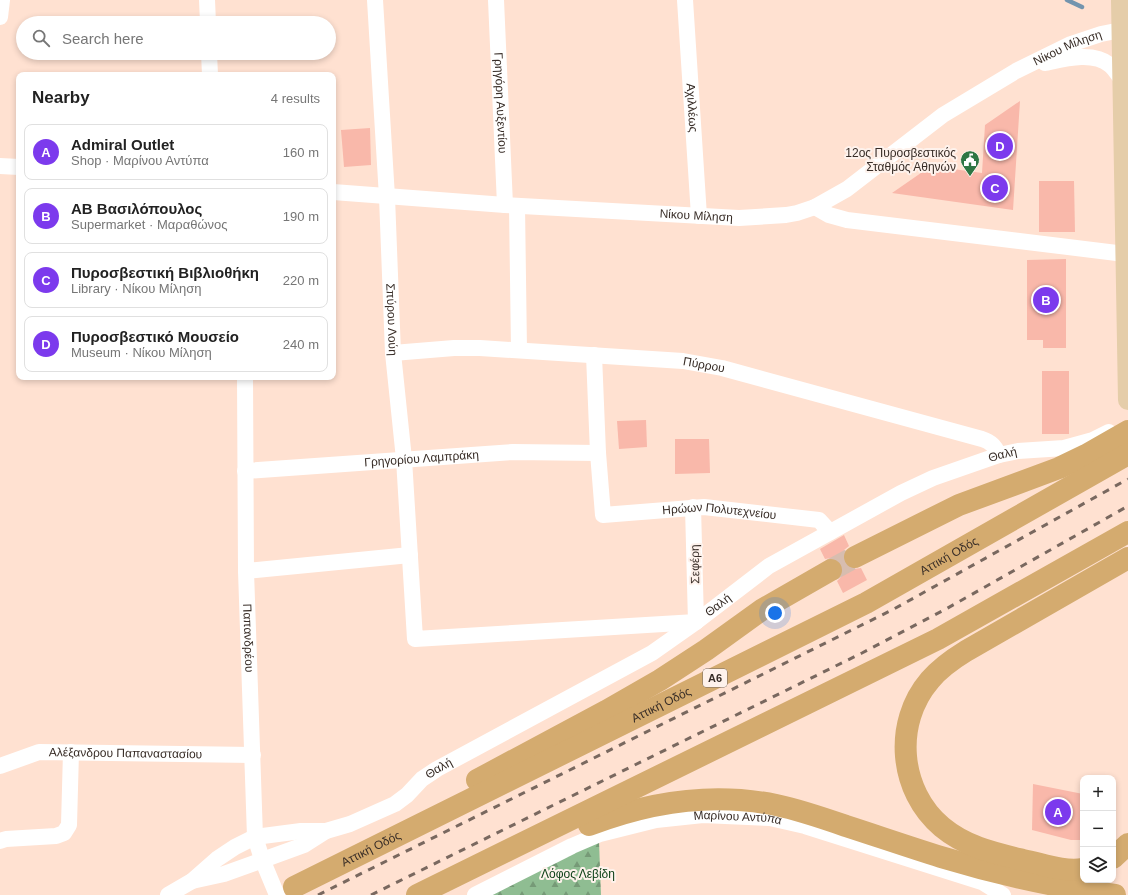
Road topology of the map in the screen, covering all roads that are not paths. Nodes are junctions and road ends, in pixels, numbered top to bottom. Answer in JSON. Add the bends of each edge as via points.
{"nodes":[{"id":1,"x":2,"y":0,"type":"edge"},
{"id":2,"x":208,"y":0,"type":"edge"},
{"id":3,"x":375,"y":0,"type":"edge"},
{"id":4,"x":496,"y":0,"type":"edge"},
{"id":5,"x":685,"y":0,"type":"edge"},
{"id":6,"x":1121,"y":0,"type":"edge"},
{"id":7,"x":208,"y":16,"type":"edge"},
{"id":8,"x":0,"y":17,"type":"edge"},
{"id":9,"x":1125,"y":38,"type":"edge"},
{"id":10,"x":209,"y":60,"type":"edge"},
{"id":11,"x":1016,"y":71,"type":"junction"},
{"id":12,"x":210,"y":72,"type":"edge"},
{"id":13,"x":1122,"y":80,"type":"junction"},
{"id":14,"x":0,"y":166,"type":"edge"},
{"id":15,"x":16,"y":167,"type":"edge"},
{"id":16,"x":336,"y":192,"type":"edge"},
{"id":17,"x":388,"y":197,"type":"junction"},
{"id":18,"x":511,"y":206,"type":"junction"},
{"id":19,"x":815,"y":207,"type":"junction"},
{"id":20,"x":699,"y":216,"type":"junction"},
{"id":21,"x":1125,"y":254,"type":"junction"},
{"id":22,"x":519,"y":350,"type":"junction"},
{"id":23,"x":393,"y":353,"type":"junction"},
{"id":24,"x":594,"y":355,"type":"junction"},
{"id":25,"x":245,"y":380,"type":"edge"},
{"id":26,"x":1128,"y":400,"type":"edge"},
{"id":27,"x":1128,"y":422,"type":"edge"},
{"id":28,"x":1128,"y":430,"type":"edge"},
{"id":29,"x":598,"y":453,"type":"junction"},
{"id":30,"x":1128,"y":454,"type":"edge"},
{"id":31,"x":998,"y":455,"type":"junction"},
{"id":32,"x":404,"y":459,"type":"junction"},
{"id":33,"x":245,"y":471,"type":"junction"},
{"id":34,"x":693,"y":507,"type":"junction"},
{"id":35,"x":830,"y":532,"type":"junction"},
{"id":36,"x":1128,"y":532,"type":"edge"},
{"id":37,"x":410,"y":555,"type":"junction"},
{"id":38,"x":855,"y":557,"type":"tunnel mouth"},
{"id":39,"x":1128,"y":558,"type":"edge"},
{"id":40,"x":831,"y":570,"type":"tunnel mouth"},
{"id":41,"x":246,"y":571,"type":"junction"},
{"id":42,"x":696,"y":622,"type":"junction"},
{"id":43,"x":71,"y":752,"type":"junction"},
{"id":44,"x":253,"y":755,"type":"junction"},
{"id":45,"x":0,"y":766,"type":"edge"},
{"id":46,"x":326,"y":831,"type":"junction"},
{"id":47,"x":255,"y":837,"type":"junction"},
{"id":48,"x":0,"y":841,"type":"edge"},
{"id":49,"x":1128,"y":844,"type":"edge"},
{"id":50,"x":1116,"y":855,"type":"edge"},
{"id":51,"x":262,"y":859,"type":"junction"},
{"id":52,"x":1080,"y":869,"type":"edge"},
{"id":53,"x":192,"y":880,"type":"junction"},
{"id":54,"x":286,"y":891,"type":"edge"},
{"id":55,"x":425,"y":891,"type":"edge"},
{"id":56,"x":1092,"y":893,"type":"edge"},
{"id":57,"x":168,"y":895,"type":"edge"},
{"id":58,"x":475,"y":895,"type":"edge"},
{"id":59,"x":1003,"y":895,"type":"edge"},
{"id":60,"x":1115,"y":895,"type":"edge"}],
"edges":[{"from":1,"to":8,"type":"street"},
{"from":2,"to":7,"type":"street"},
{"from":3,"to":17,"type":"street","name":"Σπύρου Λούη"},
{"from":4,"to":18,"type":"street","name":"Γρηγόρη Αυξεντίου"},
{"from":5,"to":20,"type":"street","name":"Αχιλλέως"},
{"from":6,"to":9,"type":"main road"},
{"from":9,"to":11,"type":"street","name":"Νίκου Μίληση","via":[[1101,34],[1071,44]]},
{"from":9,"to":13,"type":"main road"},
{"from":10,"to":12,"type":"street"},
{"from":11,"to":13,"type":"street","name":"Νίκου Μίληση","via":[[1063,59],[1091,58],[1109,64]]},
{"from":11,"to":19,"type":"street","name":"Νίκου Μίληση","via":[[943,115],[847,189]]},
{"from":13,"to":21,"type":"main road"},
{"from":14,"to":15,"type":"street"},
{"from":16,"to":17,"type":"street","name":"Νίκου Μίληση"},
{"from":17,"to":18,"type":"street","name":"Νίκου Μίληση"},
{"from":17,"to":23,"type":"street","name":"Σπύρου Λούη"},
{"from":18,"to":20,"type":"street","name":"Νίκου Μίληση"},
{"from":18,"to":22,"type":"street","name":"Γρηγόρη Αυξεντίου"},
{"from":19,"to":20,"type":"street","name":"Νίκου Μίληση","via":[[797,213],[758,217]]},
{"from":19,"to":21,"type":"street","via":[[829,215],[847,220]]},
{"from":21,"to":26,"type":"main road"},
{"from":22,"to":23,"type":"street","name":"Πύρρου","via":[[454,348]]},
{"from":22,"to":24,"type":"street","name":"Πύρρου"},
{"from":23,"to":32,"type":"street","name":"Σπύρου Λούη"},
{"from":24,"to":29,"type":"street"},
{"from":24,"to":31,"type":"street","name":"Πύρρου","via":[[683,361],[722,368],[982,438],[990,442]]},
{"from":25,"to":33,"type":"street","name":"Παπανδρέου"},
{"from":27,"to":31,"type":"street","name":"Θαλή","via":[[1093,440],[1064,448]]},
{"from":28,"to":38,"type":"highway","via":[[1059,468],[959,505]]},
{"from":29,"to":32,"type":"street","name":"Γρηγορίου Λαμπράκη","via":[[513,452]]},
{"from":29,"to":34,"type":"street","name":"Ηρώων Πολυτεχνείου","via":[[603,515]]},
{"from":30,"to":54,"type":"highway","name":"Αττική Οδός","number":"Α6","via":[[866,603]]},
{"from":31,"to":35,"type":"street","name":"Θαλή","via":[[933,478]]},
{"from":32,"to":33,"type":"street","name":"Γρηγορίου Λαμπράκη"},
{"from":32,"to":37,"type":"street","name":"Σπύρου Λούη"},
{"from":33,"to":41,"type":"street","name":"Παπανδρέου"},
{"from":34,"to":35,"type":"street","name":"Ηρώων Πολυτεχνείου","via":[[819,520]]},
{"from":34,"to":42,"type":"street","name":"Σεφέρη"},
{"from":35,"to":42,"type":"street","name":"Θαλή","via":[[769,566]]},
{"from":36,"to":55,"type":"highway","via":[[938,639]]},
{"from":37,"to":41,"type":"street"},
{"from":37,"to":42,"type":"street","name":"Σπύρου Λούη","via":[[415,639]]},
{"from":39,"to":52,"type":"highway","via":[[944,666],[923,688],[907,729],[905,752],[912,787],[926,810],[943,828],[970,844],[991,852],[1067,870]]},
{"from":40,"to":54,"type":"highway","via":[[763,609],[660,680],[394,824]]},
{"from":41,"to":44,"type":"street","name":"Παπανδρέου"},
{"from":42,"to":46,"type":"street","name":"Θαλή","via":[[652,653],[433,771],[395,804],[350,824]]},
{"from":43,"to":44,"type":"street","name":"Αλέξανδρου Παπαναστασίου"},
{"from":43,"to":45,"type":"street","name":"Αλέξανδρου Παπαναστασίου","via":[[39,752]]},
{"from":43,"to":48,"type":"street","via":[[69,825],[64,833]]},
{"from":44,"to":47,"type":"street","name":"Παπανδρέου"},
{"from":46,"to":47,"type":"street","name":"Θαλή","via":[[301,831]]},
{"from":46,"to":51,"type":"street","name":"Θαλή","via":[[304,845]]},
{"from":47,"to":51,"type":"street","name":"Παπανδρέου"},
{"from":47,"to":53,"type":"street","name":"Θαλή","via":[[217,859]]},
{"from":49,"to":50,"type":"highway"},
{"from":51,"to":53,"type":"street","name":"Θαλή","via":[[224,874]]},
{"from":51,"to":54,"type":"street","name":"Παπανδρέου"},
{"from":53,"to":57,"type":"street","name":"Θαλή"},
{"from":55,"to":56,"type":"highway","via":[[616,815],[659,804],[719,799],[790,808],[977,868]]},
{"from":56,"to":60,"type":"highway"},
{"from":58,"to":59,"type":"street","name":"Μαρίνου Αντύπα","via":[[600,834],[656,820],[703,815],[770,818],[805,826],[982,882]]}]}
